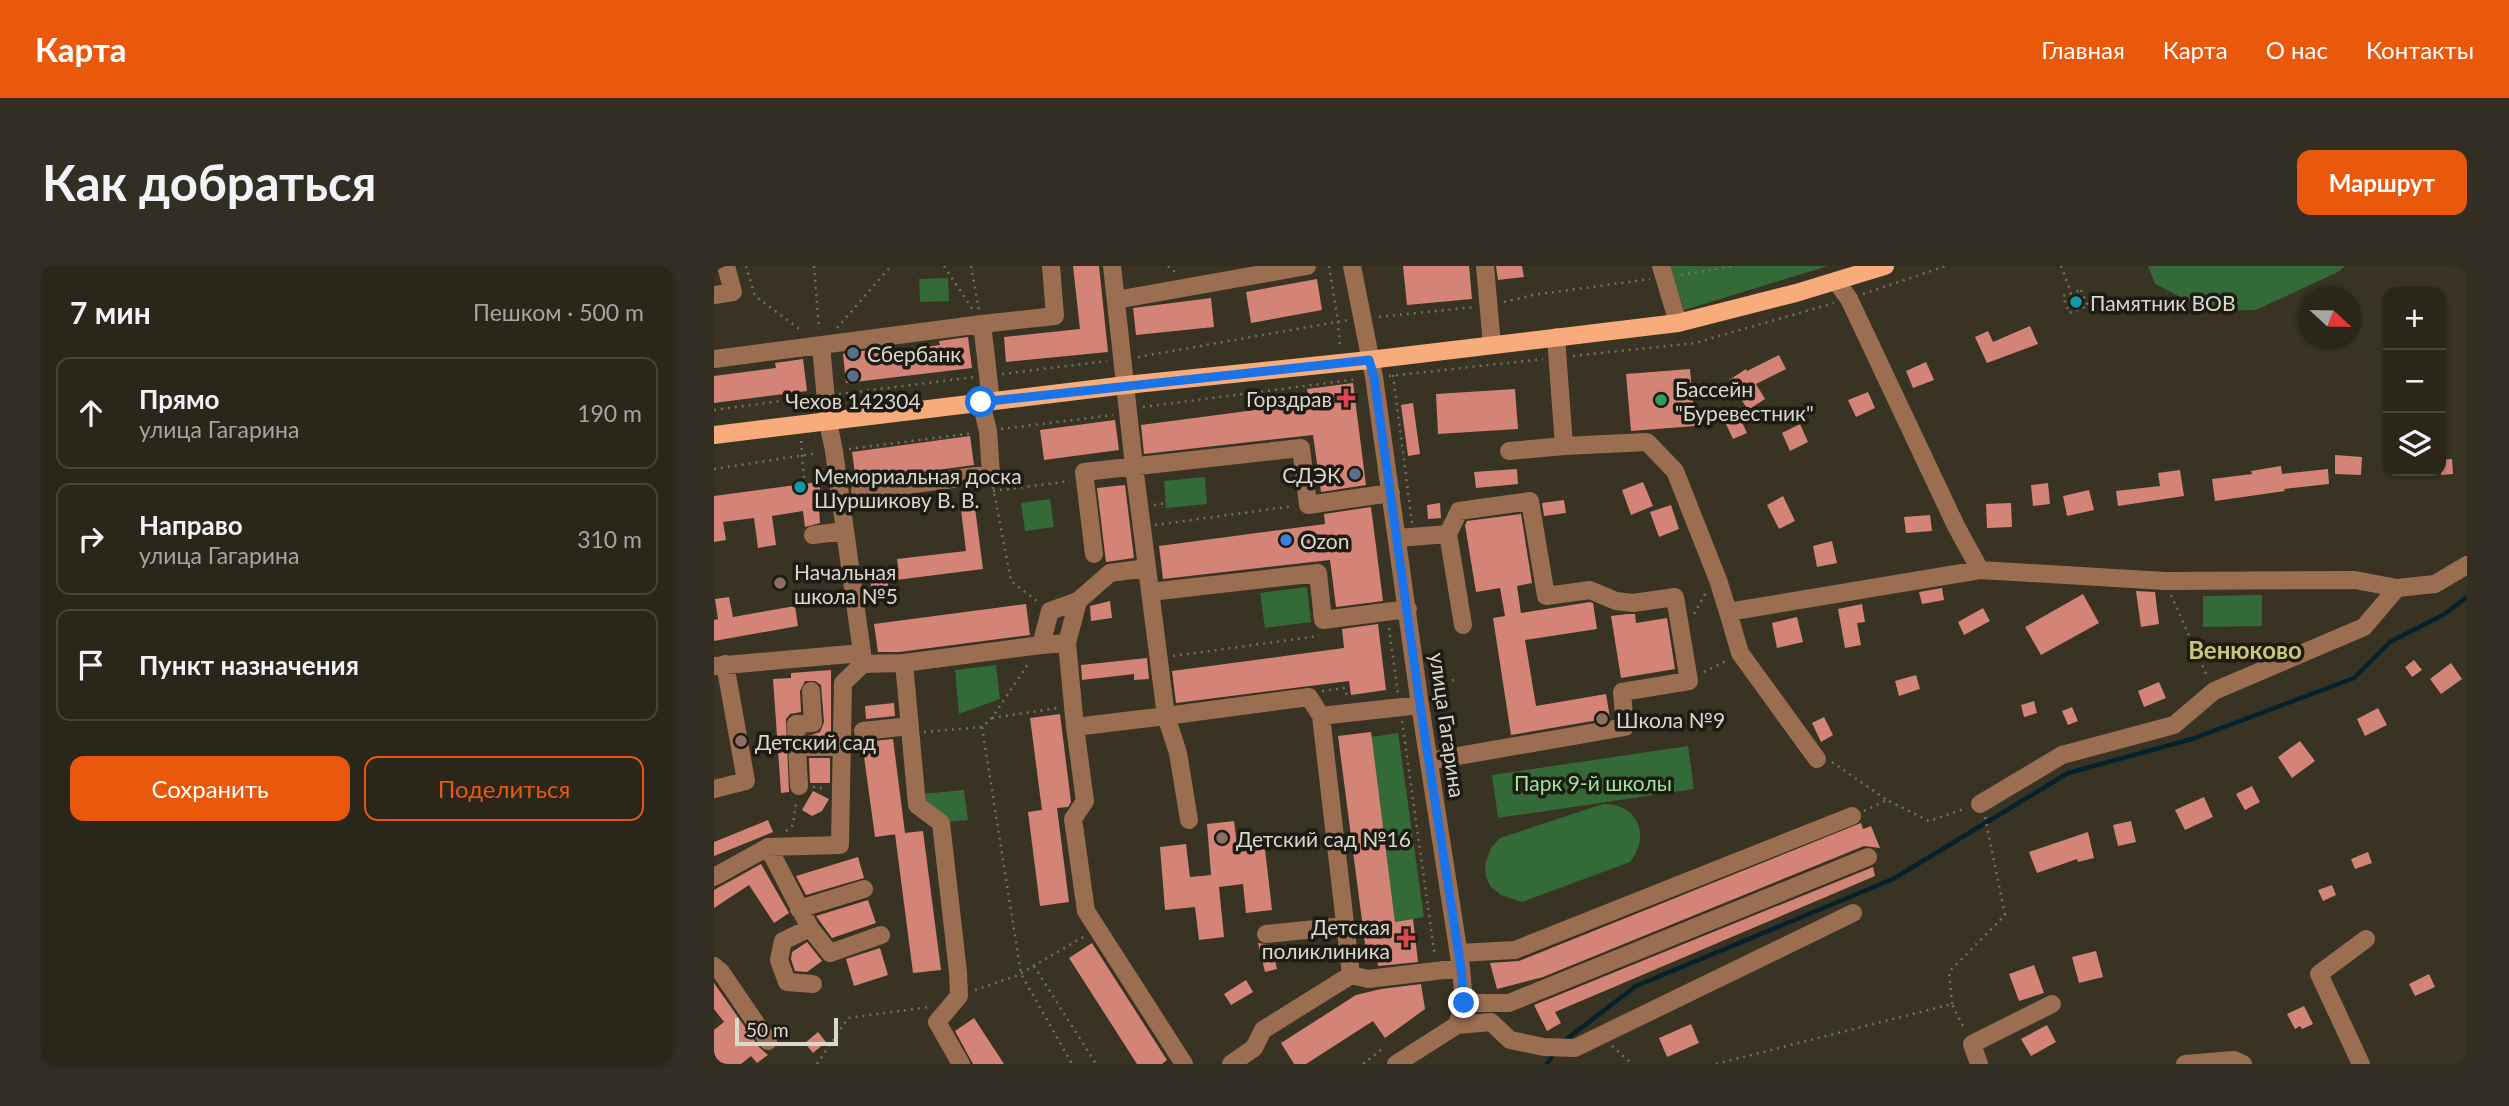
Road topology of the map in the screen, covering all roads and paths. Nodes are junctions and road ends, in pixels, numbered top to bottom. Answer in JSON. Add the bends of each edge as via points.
{"nodes":[{"id":1,"x":726,"y":266,"type":"edge"},
{"id":2,"x":746,"y":266,"type":"edge"},
{"id":3,"x":814,"y":266,"type":"edge"},
{"id":4,"x":891,"y":266,"type":"edge"},
{"id":5,"x":944,"y":266,"type":"edge"},
{"id":6,"x":971,"y":266,"type":"edge"},
{"id":7,"x":1051,"y":266,"type":"edge"},
{"id":8,"x":1112,"y":266,"type":"edge"},
{"id":9,"x":1307,"y":266,"type":"edge"},
{"id":10,"x":1329,"y":266,"type":"edge"},
{"id":11,"x":1353,"y":266,"type":"edge"},
{"id":12,"x":1485,"y":266,"type":"edge"},
{"id":13,"x":1734,"y":266,"type":"edge"},
{"id":14,"x":1885,"y":266,"type":"edge"},
{"id":15,"x":1946,"y":266,"type":"edge"},
{"id":16,"x":2061,"y":266,"type":"edge"},
{"id":17,"x":1663,"y":272,"type":"edge"},
{"id":18,"x":1836,"y":281,"type":"junction"},
{"id":19,"x":2071,"y":293,"type":"junction"},
{"id":20,"x":714,"y":295,"type":"edge"},
{"id":21,"x":1849,"y":299,"type":"junction"},
{"id":22,"x":1116,"y":300,"type":"junction"},
{"id":23,"x":1489,"y":305,"type":"junction"},
{"id":24,"x":1362,"y":319,"type":"junction"},
{"id":25,"x":1338,"y":322,"type":"junction"},
{"id":26,"x":1678,"y":323,"type":"junction"},
{"id":27,"x":982,"y":324,"type":"junction"},
{"id":28,"x":1556,"y":337,"type":"junction"},
{"id":29,"x":1492,"y":345,"type":"junction"},
{"id":30,"x":821,"y":346,"type":"junction"},
{"id":31,"x":1559,"y":358,"type":"junction"},
{"id":32,"x":714,"y":359,"type":"edge"},
{"id":33,"x":1123,"y":359,"type":"junction"},
{"id":34,"x":1369,"y":360,"type":"junction"},
{"id":35,"x":989,"y":376,"type":"junction"},
{"id":36,"x":1126,"y":385,"type":"junction"},
{"id":37,"x":826,"y":396,"type":"junction"},
{"id":38,"x":986,"y":401,"type":"junction"},
{"id":39,"x":714,"y":410,"type":"edge"},
{"id":40,"x":828,"y":422,"type":"junction"},
{"id":41,"x":714,"y":435,"type":"edge"},
{"id":42,"x":1564,"y":446,"type":"junction"},
{"id":43,"x":1509,"y":451,"type":"dead end"},
{"id":44,"x":1134,"y":466,"type":"junction"},
{"id":45,"x":1085,"y":479,"type":"junction"},
{"id":46,"x":860,"y":491,"type":"dead end"},
{"id":47,"x":1391,"y":493,"type":"junction"},
{"id":48,"x":1166,"y":503,"type":"dead end"},
{"id":49,"x":1150,"y":505,"type":"dead end"},
{"id":50,"x":1308,"y":505,"type":"junction"},
{"id":51,"x":1153,"y":525,"type":"dead end"},
{"id":52,"x":844,"y":531,"type":"junction"},
{"id":53,"x":1448,"y":534,"type":"junction"},
{"id":54,"x":813,"y":535,"type":"dead end"},
{"id":55,"x":1398,"y":538,"type":"junction"},
{"id":56,"x":1094,"y":554,"type":"dead end"},
{"id":57,"x":2467,"y":565,"type":"edge"},
{"id":58,"x":1147,"y":568,"type":"junction"},
{"id":59,"x":1980,"y":570,"type":"junction"},
{"id":60,"x":1718,"y":580,"type":"junction"},
{"id":61,"x":2165,"y":581,"type":"junction"},
{"id":62,"x":2397,"y":588,"type":"junction"},
{"id":63,"x":1150,"y":592,"type":"junction"},
{"id":64,"x":1078,"y":601,"type":"junction"},
{"id":65,"x":1408,"y":609,"type":"junction"},
{"id":66,"x":1050,"y":611,"type":"junction"},
{"id":67,"x":1386,"y":612,"type":"junction"},
{"id":68,"x":1728,"y":612,"type":"junction"},
{"id":69,"x":1323,"y":620,"type":"junction"},
{"id":70,"x":1463,"y":625,"type":"dead end"},
{"id":71,"x":1682,"y":635,"type":"junction"},
{"id":72,"x":1067,"y":643,"type":"junction"},
{"id":73,"x":1041,"y":645,"type":"junction"},
{"id":74,"x":1740,"y":653,"type":"junction"},
{"id":75,"x":862,"y":659,"type":"junction"},
{"id":76,"x":1159,"y":659,"type":"junction"},
{"id":77,"x":904,"y":663,"type":"junction"},
{"id":78,"x":720,"y":665,"type":"edge"},
{"id":79,"x":1455,"y":680,"type":"dead end"},
{"id":80,"x":1689,"y":681,"type":"junction"},
{"id":81,"x":1439,"y":682,"type":"dead end"},
{"id":82,"x":811,"y":691,"type":"dead end"},
{"id":83,"x":1318,"y":691,"type":"dead end"},
{"id":84,"x":2214,"y":691,"type":"junction"},
{"id":85,"x":1348,"y":700,"type":"dead end"},
{"id":86,"x":1420,"y":705,"type":"junction"},
{"id":87,"x":1075,"y":706,"type":"junction"},
{"id":88,"x":1400,"y":708,"type":"junction"},
{"id":89,"x":1166,"y":716,"type":"junction"},
{"id":90,"x":1321,"y":716,"type":"junction"},
{"id":91,"x":992,"y":718,"type":"junction"},
{"id":92,"x":982,"y":727,"type":"junction"},
{"id":93,"x":1075,"y":727,"type":"junction"},
{"id":94,"x":910,"y":729,"type":"junction"},
{"id":95,"x":863,"y":731,"type":"dead end"},
{"id":96,"x":797,"y":747,"type":"junction"},
{"id":97,"x":841,"y":747,"type":"junction"},
{"id":98,"x":1817,"y":759,"type":"joint"},
{"id":99,"x":1429,"y":761,"type":"junction"},
{"id":100,"x":799,"y":786,"type":"junction"},
{"id":101,"x":714,"y":789,"type":"edge"},
{"id":102,"x":841,"y":790,"type":"junction"},
{"id":103,"x":1887,"y":800,"type":"junction"},
{"id":104,"x":1983,"y":811,"type":"junction"},
{"id":105,"x":1852,"y":816,"type":"joint"},
{"id":106,"x":1189,"y":820,"type":"dead end"},
{"id":107,"x":768,"y":847,"type":"junction"},
{"id":108,"x":1868,"y":857,"type":"dead end"},
{"id":109,"x":714,"y":877,"type":"edge"},
{"id":110,"x":864,"y":889,"type":"dead end"},
{"id":111,"x":799,"y":909,"type":"junction"},
{"id":112,"x":1853,"y":913,"type":"dead end"},
{"id":113,"x":1345,"y":926,"type":"junction"},
{"id":114,"x":810,"y":928,"type":"junction"},
{"id":115,"x":1097,"y":929,"type":"junction"},
{"id":116,"x":1266,"y":934,"type":"dead end"},
{"id":117,"x":881,"y":935,"type":"dead end"},
{"id":118,"x":2366,"y":939,"type":"dead end"},
{"id":119,"x":1460,"y":961,"type":"junction"},
{"id":120,"x":1034,"y":966,"type":"junction"},
{"id":121,"x":714,"y":967,"type":"edge"},
{"id":122,"x":1437,"y":971,"type":"junction"},
{"id":123,"x":1021,"y":974,"type":"junction"},
{"id":124,"x":1350,"y":975,"type":"junction"},
{"id":125,"x":813,"y":984,"type":"dead end"},
{"id":126,"x":955,"y":1000,"type":"junction"},
{"id":127,"x":1464,"y":1003,"type":"junction"},
{"id":128,"x":1952,"y":1004,"type":"junction"},
{"id":129,"x":2052,"y":1004,"type":"dead end"},
{"id":130,"x":1458,"y":1025,"type":"junction"},
{"id":131,"x":1602,"y":1037,"type":"junction"},
{"id":132,"x":768,"y":1041,"type":"dead end"},
{"id":133,"x":1972,"y":1044,"type":"junction"},
{"id":134,"x":1381,"y":1050,"type":"dead end"},
{"id":135,"x":817,"y":1064,"type":"edge"},
{"id":136,"x":961,"y":1064,"type":"edge"},
{"id":137,"x":1072,"y":1064,"type":"edge"},
{"id":138,"x":1096,"y":1064,"type":"edge"},
{"id":139,"x":1184,"y":1064,"type":"edge"},
{"id":140,"x":1231,"y":1064,"type":"edge"},
{"id":141,"x":1363,"y":1064,"type":"edge"},
{"id":142,"x":1396,"y":1064,"type":"edge"},
{"id":143,"x":1632,"y":1064,"type":"edge"},
{"id":144,"x":1716,"y":1064,"type":"edge"},
{"id":145,"x":1979,"y":1064,"type":"edge"},
{"id":146,"x":2185,"y":1064,"type":"edge"},
{"id":147,"x":2243,"y":1064,"type":"edge"},
{"id":148,"x":2361,"y":1064,"type":"edge"}],
"edges":[{"from":1,"to":20,"type":"street","via":[[733,292]]},
{"from":2,"to":30,"type":"path","via":[[755,296]]},
{"from":3,"to":30,"type":"path"},
{"from":4,"to":30,"type":"path"},
{"from":5,"to":27,"type":"path"},
{"from":6,"to":27,"type":"path"},
{"from":7,"to":27,"type":"street","via":[[1055,316]]},
{"from":8,"to":22,"type":"street"},
{"from":9,"to":22,"type":"street"},
{"from":10,"to":25,"type":"path"},
{"from":11,"to":24,"type":"street","name":"улица Гагарина"},
{"from":12,"to":23,"type":"street"},
{"from":13,"to":17,"type":"path"},
{"from":14,"to":18,"type":"main road"},
{"from":15,"to":21,"type":"path"},
{"from":16,"to":19,"type":"path"},
{"from":17,"to":23,"type":"path"},
{"from":17,"to":26,"type":"street"},
{"from":18,"to":21,"type":"street"},
{"from":18,"to":26,"type":"main road"},
{"from":19,"to":19,"type":"path","via":[[2081,290],[2088,306],[2068,313],[2063,296]]},
{"from":21,"to":31,"type":"path","via":[[1695,343]]},
{"from":21,"to":59,"type":"street"},
{"from":22,"to":33,"type":"street"},
{"from":23,"to":24,"type":"path"},
{"from":23,"to":29,"type":"street"},
{"from":24,"to":25,"type":"path"},
{"from":24,"to":34,"type":"street","name":"улица Гагарина"},
{"from":25,"to":33,"type":"path"},
{"from":26,"to":28,"type":"main road"},
{"from":27,"to":30,"type":"street"},
{"from":27,"to":35,"type":"street"},
{"from":28,"to":29,"type":"main road"},
{"from":28,"to":31,"type":"street"},
{"from":29,"to":34,"type":"main road"},
{"from":30,"to":32,"type":"street"},
{"from":30,"to":37,"type":"street"},
{"from":31,"to":42,"type":"street"},
{"from":33,"to":35,"type":"path"},
{"from":33,"to":36,"type":"street"},
{"from":34,"to":36,"type":"main road"},
{"from":34,"to":47,"type":"street","name":"улица Гагарина"},
{"from":35,"to":37,"type":"path"},
{"from":35,"to":38,"type":"street"},
{"from":36,"to":38,"type":"main road"},
{"from":36,"to":44,"type":"street"},
{"from":37,"to":39,"type":"path"},
{"from":37,"to":40,"type":"street"},
{"from":38,"to":40,"type":"main road"},
{"from":38,"to":46,"type":"street","via":[[991,474]]},
{"from":40,"to":41,"type":"main road"},
{"from":40,"to":52,"type":"street"},
{"from":42,"to":43,"type":"street"},
{"from":42,"to":60,"type":"street","via":[[1647,442],[1675,471]]},
{"from":44,"to":45,"type":"street","via":[[1084,472]]},
{"from":44,"to":50,"type":"street","via":[[1301,448]]},
{"from":44,"to":58,"type":"street"},
{"from":45,"to":56,"type":"street"},
{"from":45,"to":66,"type":"path","via":[[993,491],[1011,581]]},
{"from":47,"to":50,"type":"street"},
{"from":47,"to":55,"type":"street","name":"улица Гагарина"},
{"from":48,"to":49,"type":"path"},
{"from":50,"to":51,"type":"path"},
{"from":52,"to":54,"type":"street"},
{"from":52,"to":75,"type":"street"},
{"from":53,"to":55,"type":"street"},
{"from":53,"to":70,"type":"street"},
{"from":53,"to":71,"type":"street","via":[[1459,511],[1530,500],[1546,596],[1590,590],[1633,603],[1675,597]]},
{"from":55,"to":65,"type":"street","name":"улица Гагарина"},
{"from":57,"to":62,"type":"street","via":[[2435,584]]},
{"from":58,"to":63,"type":"street"},
{"from":58,"to":64,"type":"street","via":[[1110,573]]},
{"from":59,"to":61,"type":"street"},
{"from":59,"to":68,"type":"street"},
{"from":60,"to":68,"type":"street"},
{"from":60,"to":71,"type":"path","via":[[1709,587]]},
{"from":61,"to":62,"type":"street","via":[[2355,580]]},
{"from":61,"to":84,"type":"path"},
{"from":62,"to":84,"type":"street","via":[[2364,627]]},
{"from":63,"to":69,"type":"street","via":[[1318,573]]},
{"from":63,"to":76,"type":"street"},
{"from":64,"to":66,"type":"street"},
{"from":64,"to":72,"type":"street"},
{"from":65,"to":67,"type":"street"},
{"from":65,"to":86,"type":"street","name":"улица Гагарина"},
{"from":66,"to":73,"type":"street"},
{"from":67,"to":69,"type":"street"},
{"from":67,"to":88,"type":"path"},
{"from":68,"to":74,"type":"street"},
{"from":69,"to":76,"type":"path","via":[[1321,636]]},
{"from":71,"to":80,"type":"street"},
{"from":72,"to":73,"type":"street"},
{"from":72,"to":87,"type":"street"},
{"from":73,"to":77,"type":"street"},
{"from":73,"to":91,"type":"path"},
{"from":74,"to":80,"type":"path"},
{"from":74,"to":98,"type":"street"},
{"from":75,"to":77,"type":"street"},
{"from":75,"to":78,"type":"street"},
{"from":75,"to":97,"type":"street","via":[[843,682]]},
{"from":76,"to":89,"type":"street"},
{"from":77,"to":94,"type":"street"},
{"from":78,"to":101,"type":"street","via":[[746,781]]},
{"from":79,"to":81,"type":"path"},
{"from":80,"to":99,"type":"street","via":[[1622,692],[1625,727]]},
{"from":82,"to":96,"type":"street","via":[[813,723],[796,724]]},
{"from":83,"to":85,"type":"path","via":[[1345,688]]},
{"from":84,"to":104,"type":"street","via":[[2174,725],[2062,755]]},
{"from":86,"to":88,"type":"street"},
{"from":86,"to":99,"type":"street","name":"улица Гагарина"},
{"from":87,"to":91,"type":"path"},
{"from":87,"to":93,"type":"street"},
{"from":88,"to":90,"type":"street"},
{"from":88,"to":122,"type":"path"},
{"from":89,"to":90,"type":"street","via":[[1309,697]]},
{"from":89,"to":93,"type":"street"},
{"from":89,"to":106,"type":"street","via":[[1178,753]]},
{"from":90,"to":113,"type":"street"},
{"from":91,"to":92,"type":"path"},
{"from":92,"to":94,"type":"path"},
{"from":92,"to":123,"type":"path"},
{"from":93,"to":115,"type":"street","via":[[1085,801],[1073,819],[1086,911]]},
{"from":94,"to":95,"type":"street"},
{"from":94,"to":126,"type":"street","via":[[917,805],[941,823]]},
{"from":96,"to":97,"type":"street"},
{"from":96,"to":100,"type":"street"},
{"from":97,"to":102,"type":"street"},
{"from":98,"to":103,"type":"path","via":[[1824,757]]},
{"from":99,"to":119,"type":"street","name":"улица Гагарина"},
{"from":100,"to":102,"type":"path"},
{"from":100,"to":107,"type":"path","via":[[793,825]]},
{"from":102,"to":107,"type":"street","via":[[839,845]]},
{"from":103,"to":104,"type":"path","via":[[1928,821]]},
{"from":103,"to":105,"type":"path"},
{"from":104,"to":128,"type":"path","via":[[2005,915],[1949,972]]},
{"from":105,"to":119,"type":"street","via":[[1515,950]]},
{"from":107,"to":109,"type":"street"},
{"from":107,"to":111,"type":"street"},
{"from":108,"to":127,"type":"street","via":[[1509,1003]]},
{"from":110,"to":111,"type":"street"},
{"from":111,"to":114,"type":"street"},
{"from":112,"to":131,"type":"street"},
{"from":113,"to":116,"type":"street"},
{"from":113,"to":124,"type":"street"},
{"from":114,"to":117,"type":"street","via":[[830,953]]},
{"from":114,"to":125,"type":"street","via":[[783,941],[779,960],[787,982]]},
{"from":115,"to":120,"type":"path"},
{"from":115,"to":139,"type":"street"},
{"from":118,"to":148,"type":"street","via":[[2319,974]]},
{"from":119,"to":122,"type":"street"},
{"from":119,"to":127,"type":"street","name":"улица Гагарина"},
{"from":120,"to":123,"type":"path"},
{"from":120,"to":138,"type":"path"},
{"from":121,"to":132,"type":"street"},
{"from":122,"to":124,"type":"street","via":[[1368,979]]},
{"from":123,"to":126,"type":"path"},
{"from":123,"to":137,"type":"path"},
{"from":124,"to":140,"type":"street","via":[[1263,1030],[1254,1048]]},
{"from":126,"to":135,"type":"path","via":[[848,1018]]},
{"from":126,"to":136,"type":"street","via":[[937,1022]]},
{"from":127,"to":130,"type":"street","name":"улица Гагарина"},
{"from":128,"to":133,"type":"path"},
{"from":128,"to":144,"type":"path"},
{"from":129,"to":133,"type":"street"},
{"from":130,"to":131,"type":"street","via":[[1491,1022],[1510,1040],[1544,1047],[1575,1048]]},
{"from":130,"to":142,"type":"street"},
{"from":131,"to":143,"type":"path"},
{"from":133,"to":145,"type":"street"},
{"from":134,"to":141,"type":"path"},
{"from":146,"to":147,"type":"street","via":[[2234,1060]]}]}
